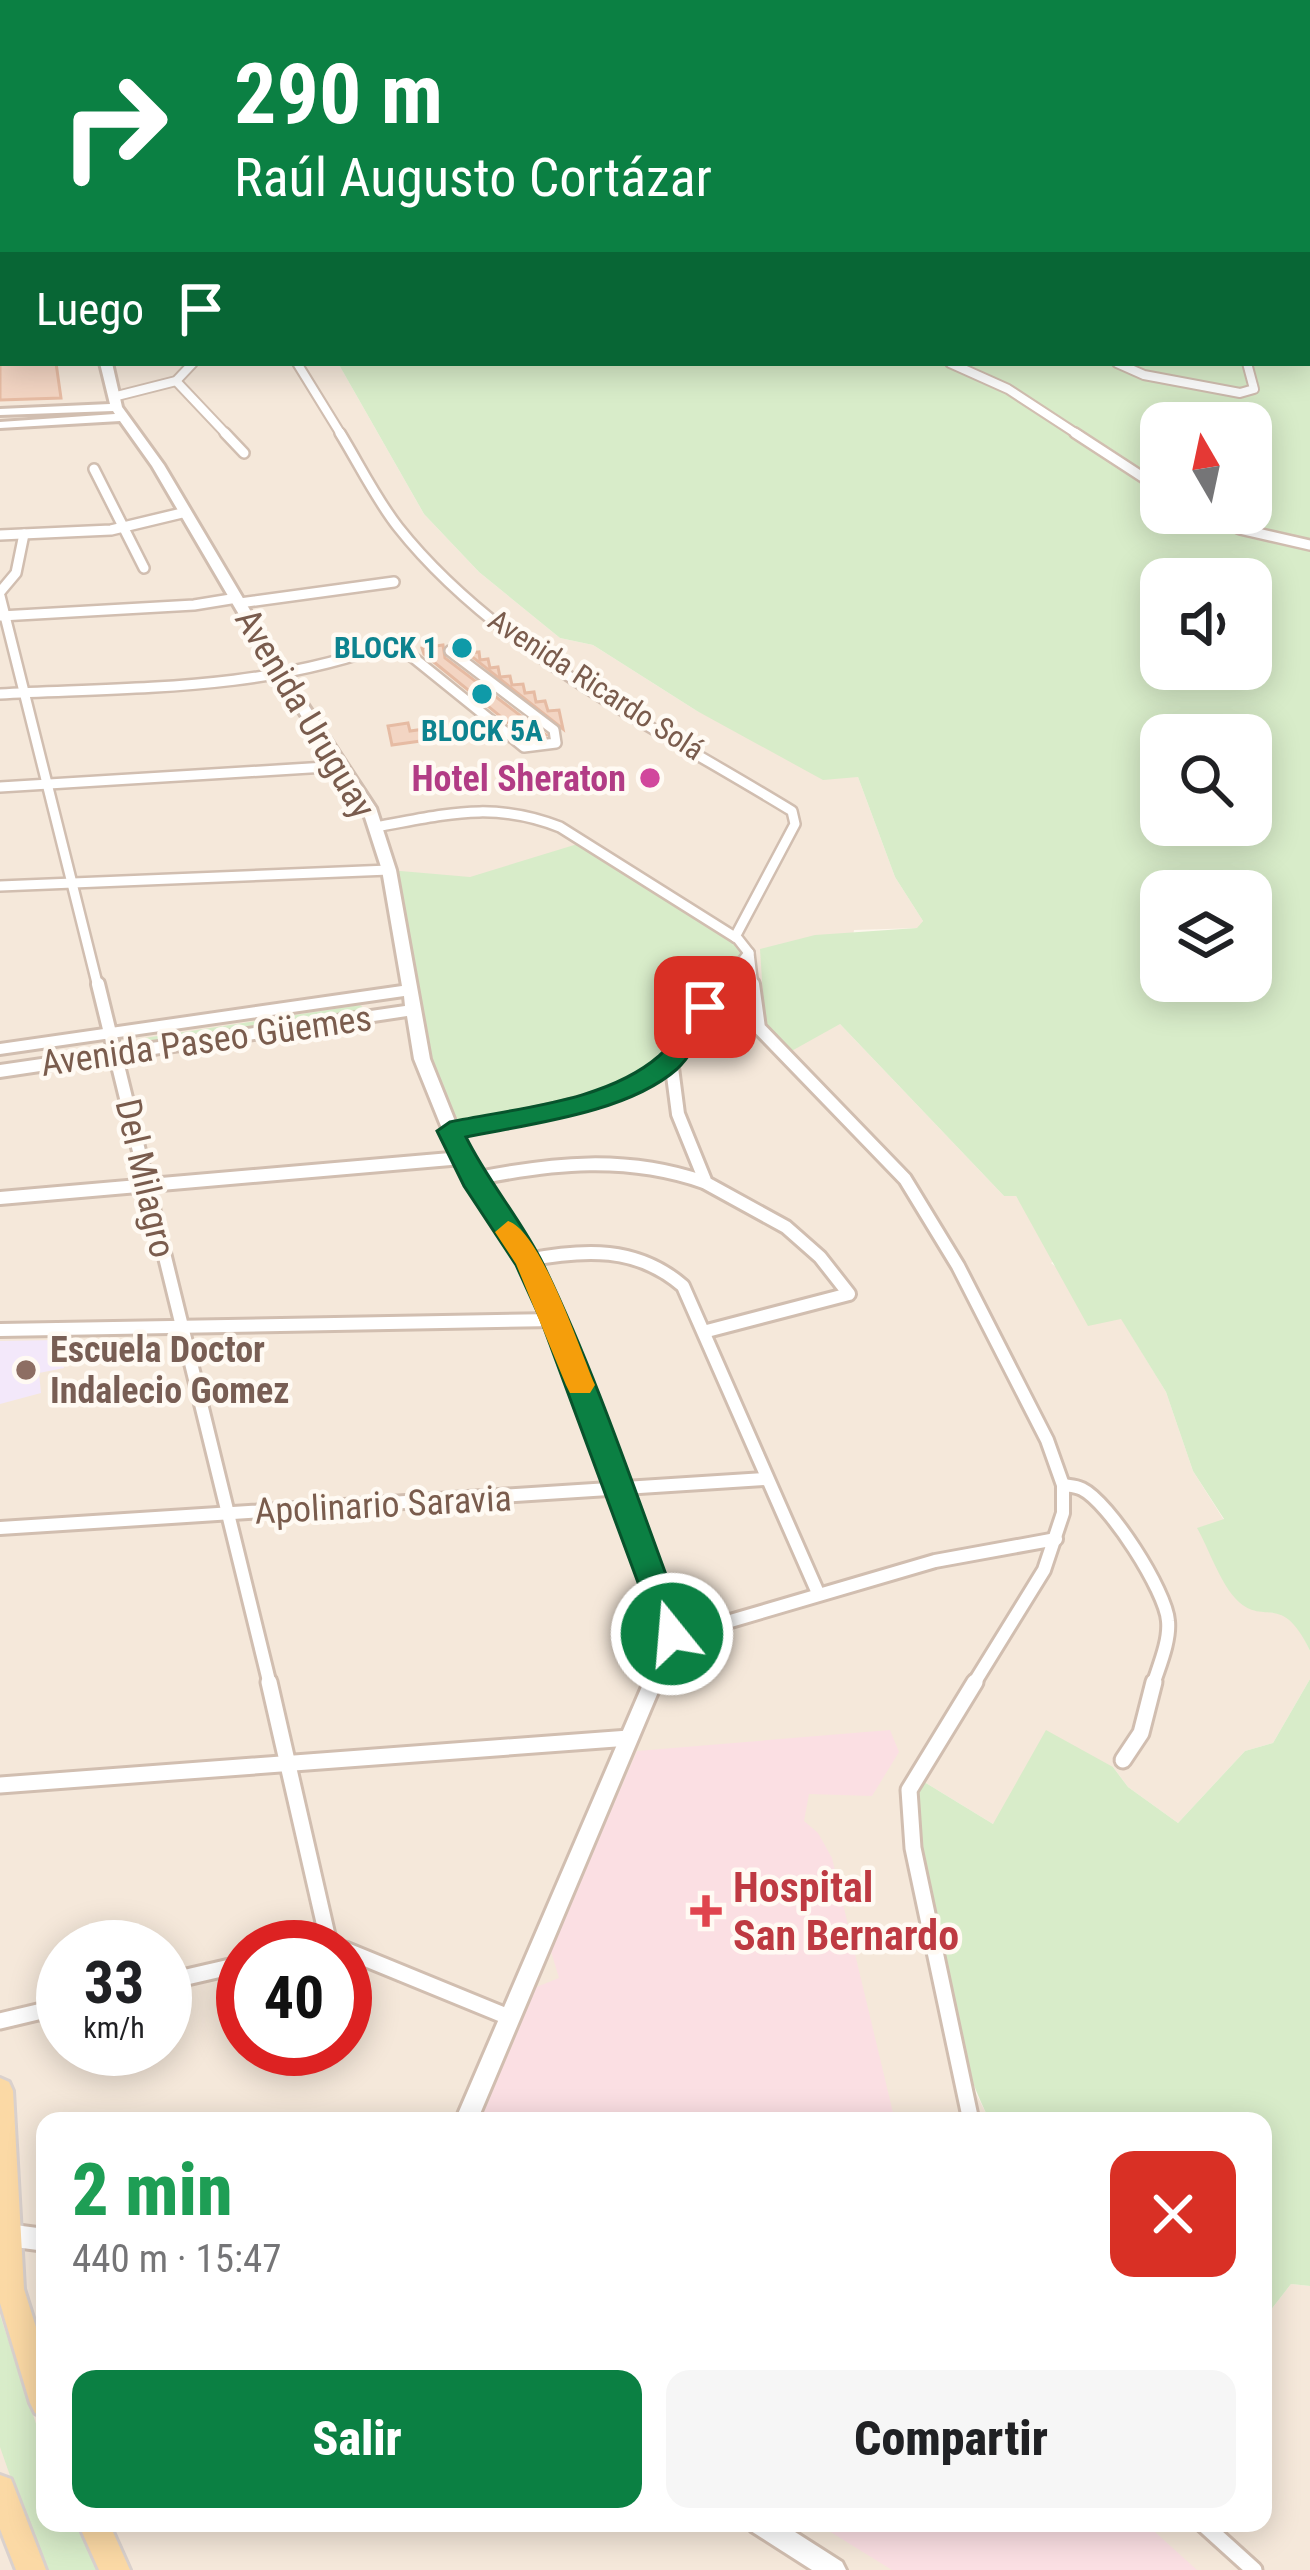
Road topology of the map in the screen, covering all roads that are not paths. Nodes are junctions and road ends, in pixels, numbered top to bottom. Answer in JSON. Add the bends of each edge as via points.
{"nodes":[{"id":1,"x":107,"y":366,"type":"edge"},
{"id":2,"x":190,"y":366,"type":"edge"},
{"id":3,"x":300,"y":366,"type":"edge"},
{"id":4,"x":957,"y":366,"type":"edge"},
{"id":5,"x":1124,"y":366,"type":"edge"},
{"id":6,"x":1248,"y":366,"type":"edge"},
{"id":7,"x":176,"y":381,"type":"junction"},
{"id":8,"x":117,"y":407,"type":"junction"},
{"id":9,"x":0,"y":412,"type":"edge"},
{"id":10,"x":0,"y":425,"type":"edge"},
{"id":11,"x":244,"y":453,"type":"dead end"},
{"id":12,"x":94,"y":469,"type":"dead end"},
{"id":13,"x":1140,"y":475,"type":"edge"},
{"id":14,"x":186,"y":512,"type":"junction"},
{"id":15,"x":126,"y":528,"type":"junction"},
{"id":16,"x":24,"y":534,"type":"junction"},
{"id":17,"x":1259,"y":534,"type":"edge"},
{"id":18,"x":0,"y":536,"type":"edge"},
{"id":19,"x":1310,"y":545,"type":"edge"},
{"id":20,"x":144,"y":568,"type":"dead end"},
{"id":21,"x":394,"y":582,"type":"dead end"},
{"id":22,"x":0,"y":594,"type":"edge"},
{"id":23,"x":238,"y":601,"type":"junction"},
{"id":24,"x":3,"y":616,"type":"edge"},
{"id":25,"x":450,"y":651,"type":"dead end"},
{"id":26,"x":282,"y":676,"type":"junction"},
{"id":27,"x":25,"y":692,"type":"junction"},
{"id":28,"x":0,"y":694,"type":"edge"},
{"id":29,"x":342,"y":766,"type":"junction"},
{"id":30,"x":46,"y":784,"type":"junction"},
{"id":31,"x":0,"y":787,"type":"edge"},
{"id":32,"x":375,"y":827,"type":"junction"},
{"id":33,"x":389,"y":870,"type":"junction"},
{"id":34,"x":69,"y":884,"type":"junction"},
{"id":35,"x":0,"y":886,"type":"edge"},
{"id":36,"x":735,"y":938,"type":"junction"},
{"id":37,"x":748,"y":953,"type":"junction"},
{"id":38,"x":409,"y":990,"type":"junction"},
{"id":39,"x":412,"y":1010,"type":"junction"},
{"id":40,"x":110,"y":1034,"type":"junction"},
{"id":41,"x":0,"y":1049,"type":"edge"},
{"id":42,"x":116,"y":1054,"type":"junction"},
{"id":43,"x":671,"y":1060,"type":"junction"},
{"id":44,"x":0,"y":1071,"type":"edge"},
{"id":45,"x":450,"y":1131,"type":"junction"},
{"id":46,"x":462,"y":1158,"type":"junction"},
{"id":47,"x":473,"y":1179,"type":"junction"},
{"id":48,"x":706,"y":1183,"type":"junction"},
{"id":49,"x":148,"y":1185,"type":"junction"},
{"id":50,"x":0,"y":1198,"type":"edge"},
{"id":51,"x":527,"y":1260,"type":"junction"},
{"id":52,"x":555,"y":1320,"type":"junction"},
{"id":53,"x":182,"y":1328,"type":"junction"},
{"id":54,"x":0,"y":1330,"type":"edge"},
{"id":55,"x":707,"y":1331,"type":"junction"},
{"id":56,"x":765,"y":1479,"type":"junction"},
{"id":57,"x":1063,"y":1485,"type":"junction"},
{"id":58,"x":622,"y":1490,"type":"junction"},
{"id":59,"x":231,"y":1514,"type":"junction"},
{"id":60,"x":0,"y":1528,"type":"edge"},
{"id":61,"x":1056,"y":1539,"type":"junction"},
{"id":62,"x":818,"y":1593,"type":"junction"},
{"id":63,"x":672,"y":1634,"type":"junction"},
{"id":64,"x":629,"y":1738,"type":"junction"},
{"id":65,"x":1123,"y":1760,"type":"dead end"},
{"id":66,"x":286,"y":1762,"type":"junction"},
{"id":67,"x":0,"y":1785,"type":"edge"},
{"id":68,"x":325,"y":1920,"type":"edge"},
{"id":69,"x":372,"y":1963,"type":"edge"},
{"id":70,"x":36,"y":2012,"type":"edge"},
{"id":71,"x":511,"y":2018,"type":"junction"},
{"id":72,"x":0,"y":2020,"type":"edge"},
{"id":73,"x":0,"y":2091,"type":"edge"},
{"id":74,"x":470,"y":2112,"type":"edge"},
{"id":75,"x":969,"y":2112,"type":"edge"},
{"id":76,"x":3,"y":2234,"type":"edge"},
{"id":77,"x":36,"y":2239,"type":"edge"},
{"id":78,"x":36,"y":2377,"type":"edge"},
{"id":79,"x":0,"y":2490,"type":"edge"},
{"id":80,"x":96,"y":2532,"type":"edge"},
{"id":81,"x":773,"y":2532,"type":"edge"},
{"id":82,"x":1212,"y":2532,"type":"edge"},
{"id":83,"x":31,"y":2570,"type":"edge"},
{"id":84,"x":115,"y":2570,"type":"edge"},
{"id":85,"x":834,"y":2570,"type":"edge"},
{"id":86,"x":1254,"y":2570,"type":"edge"}],
"edges":[{"from":1,"to":8,"type":"street","name":"Avenida Uruguay"},
{"from":2,"to":7,"type":"street"},
{"from":3,"to":36,"type":"street","name":"Avenida Ricardo Solá","via":[[397,526],[466,599],[593,690],[792,811],[795,824]]},
{"from":4,"to":13,"type":"street","via":[[1008,389]]},
{"from":5,"to":6,"type":"street","via":[[1240,393],[1254,389]]},
{"from":7,"to":8,"type":"street"},
{"from":7,"to":11,"type":"street"},
{"from":8,"to":9,"type":"street"},
{"from":8,"to":10,"type":"street"},
{"from":8,"to":14,"type":"street","name":"Avenida Uruguay"},
{"from":12,"to":15,"type":"street"},
{"from":14,"to":15,"type":"street"},
{"from":14,"to":23,"type":"street","name":"Avenida Uruguay"},
{"from":15,"to":16,"type":"street"},
{"from":15,"to":20,"type":"street"},
{"from":16,"to":18,"type":"street"},
{"from":16,"to":22,"type":"street","name":"Del Milagro","via":[[16,573]]},
{"from":17,"to":19,"type":"street"},
{"from":21,"to":23,"type":"street"},
{"from":22,"to":24,"type":"street","name":"Del Milagro"},
{"from":23,"to":24,"type":"street"},
{"from":23,"to":26,"type":"street","name":"Avenida Uruguay"},
{"from":24,"to":27,"type":"street","name":"Del Milagro"},
{"from":25,"to":26,"type":"street","via":[[554,730],[556,743],[524,747],[394,642]]},
{"from":26,"to":27,"type":"street"},
{"from":26,"to":29,"type":"street","name":"Avenida Uruguay"},
{"from":27,"to":28,"type":"street"},
{"from":27,"to":30,"type":"street","name":"Del Milagro"},
{"from":29,"to":30,"type":"street"},
{"from":29,"to":32,"type":"street","name":"Avenida Uruguay"},
{"from":30,"to":31,"type":"street"},
{"from":30,"to":34,"type":"street","name":"Del Milagro"},
{"from":32,"to":33,"type":"street","name":"Avenida Uruguay"},
{"from":32,"to":36,"type":"street","via":[[479,810],[531,815]]},
{"from":33,"to":34,"type":"street"},
{"from":33,"to":38,"type":"street","name":"Avenida Uruguay"},
{"from":34,"to":35,"type":"street"},
{"from":34,"to":40,"type":"street","name":"Del Milagro"},
{"from":36,"to":37,"type":"street"},
{"from":37,"to":43,"type":"street"},
{"from":37,"to":57,"type":"street","via":[[759,1028],[904,1180],[969,1286]]},
{"from":38,"to":39,"type":"street","name":"Avenida Uruguay"},
{"from":38,"to":40,"type":"street","name":"Avenida Paseo Güemes"},
{"from":39,"to":42,"type":"street","name":"Avenida Paseo Güemes"},
{"from":39,"to":45,"type":"street","name":"Avenida Uruguay"},
{"from":40,"to":41,"type":"street","name":"Avenida Paseo Güemes"},
{"from":40,"to":42,"type":"street","name":"Del Milagro"},
{"from":42,"to":44,"type":"street","name":"Avenida Paseo Güemes"},
{"from":42,"to":49,"type":"street","name":"Del Milagro"},
{"from":43,"to":45,"type":"street","via":[[585,1102]]},
{"from":43,"to":48,"type":"street","via":[[678,1114]]},
{"from":45,"to":46,"type":"street","name":"Avenida Uruguay"},
{"from":46,"to":47,"type":"street","name":"Avenida Uruguay"},
{"from":46,"to":49,"type":"street"},
{"from":47,"to":48,"type":"street","via":[[596,1161]]},
{"from":47,"to":51,"type":"street","name":"Avenida Uruguay"},
{"from":48,"to":55,"type":"street","via":[[772,1215],[849,1294]]},
{"from":49,"to":50,"type":"street"},
{"from":49,"to":53,"type":"street","name":"Del Milagro"},
{"from":51,"to":52,"type":"street","name":"Avenida Uruguay"},
{"from":51,"to":55,"type":"street","via":[[598,1251],[654,1264],[690,1295]]},
{"from":52,"to":53,"type":"street"},
{"from":52,"to":58,"type":"street","name":"Avenida Uruguay"},
{"from":53,"to":54,"type":"street"},
{"from":53,"to":59,"type":"street","name":"Del Milagro"},
{"from":55,"to":56,"type":"street"},
{"from":56,"to":58,"type":"street","name":"Apolinario Saravia"},
{"from":56,"to":62,"type":"street"},
{"from":57,"to":61,"type":"street"},
{"from":57,"to":65,"type":"street","via":[[1093,1498],[1164,1598],[1168,1626],[1142,1732]]},
{"from":58,"to":59,"type":"street","name":"Apolinario Saravia"},
{"from":58,"to":63,"type":"street","name":"Avenida Uruguay"},
{"from":59,"to":60,"type":"street","name":"Apolinario Saravia"},
{"from":59,"to":66,"type":"street","name":"Del Milagro"},
{"from":61,"to":62,"type":"street"},
{"from":61,"to":75,"type":"street","via":[[909,1790],[913,1848]]},
{"from":62,"to":63,"type":"street"},
{"from":63,"to":64,"type":"street"},
{"from":64,"to":66,"type":"street"},
{"from":64,"to":71,"type":"street"},
{"from":66,"to":67,"type":"street"},
{"from":66,"to":68,"type":"street","name":"Del Milagro"},
{"from":69,"to":71,"type":"street"},
{"from":70,"to":72,"type":"street"},
{"from":71,"to":74,"type":"street"},
{"from":73,"to":76,"type":"main road"},
{"from":76,"to":77,"type":"street"},
{"from":76,"to":78,"type":"main road","via":[[14,2312]]},
{"from":79,"to":83,"type":"main road"},
{"from":80,"to":84,"type":"main road"},
{"from":81,"to":85,"type":"street"},
{"from":82,"to":86,"type":"street"}]}
